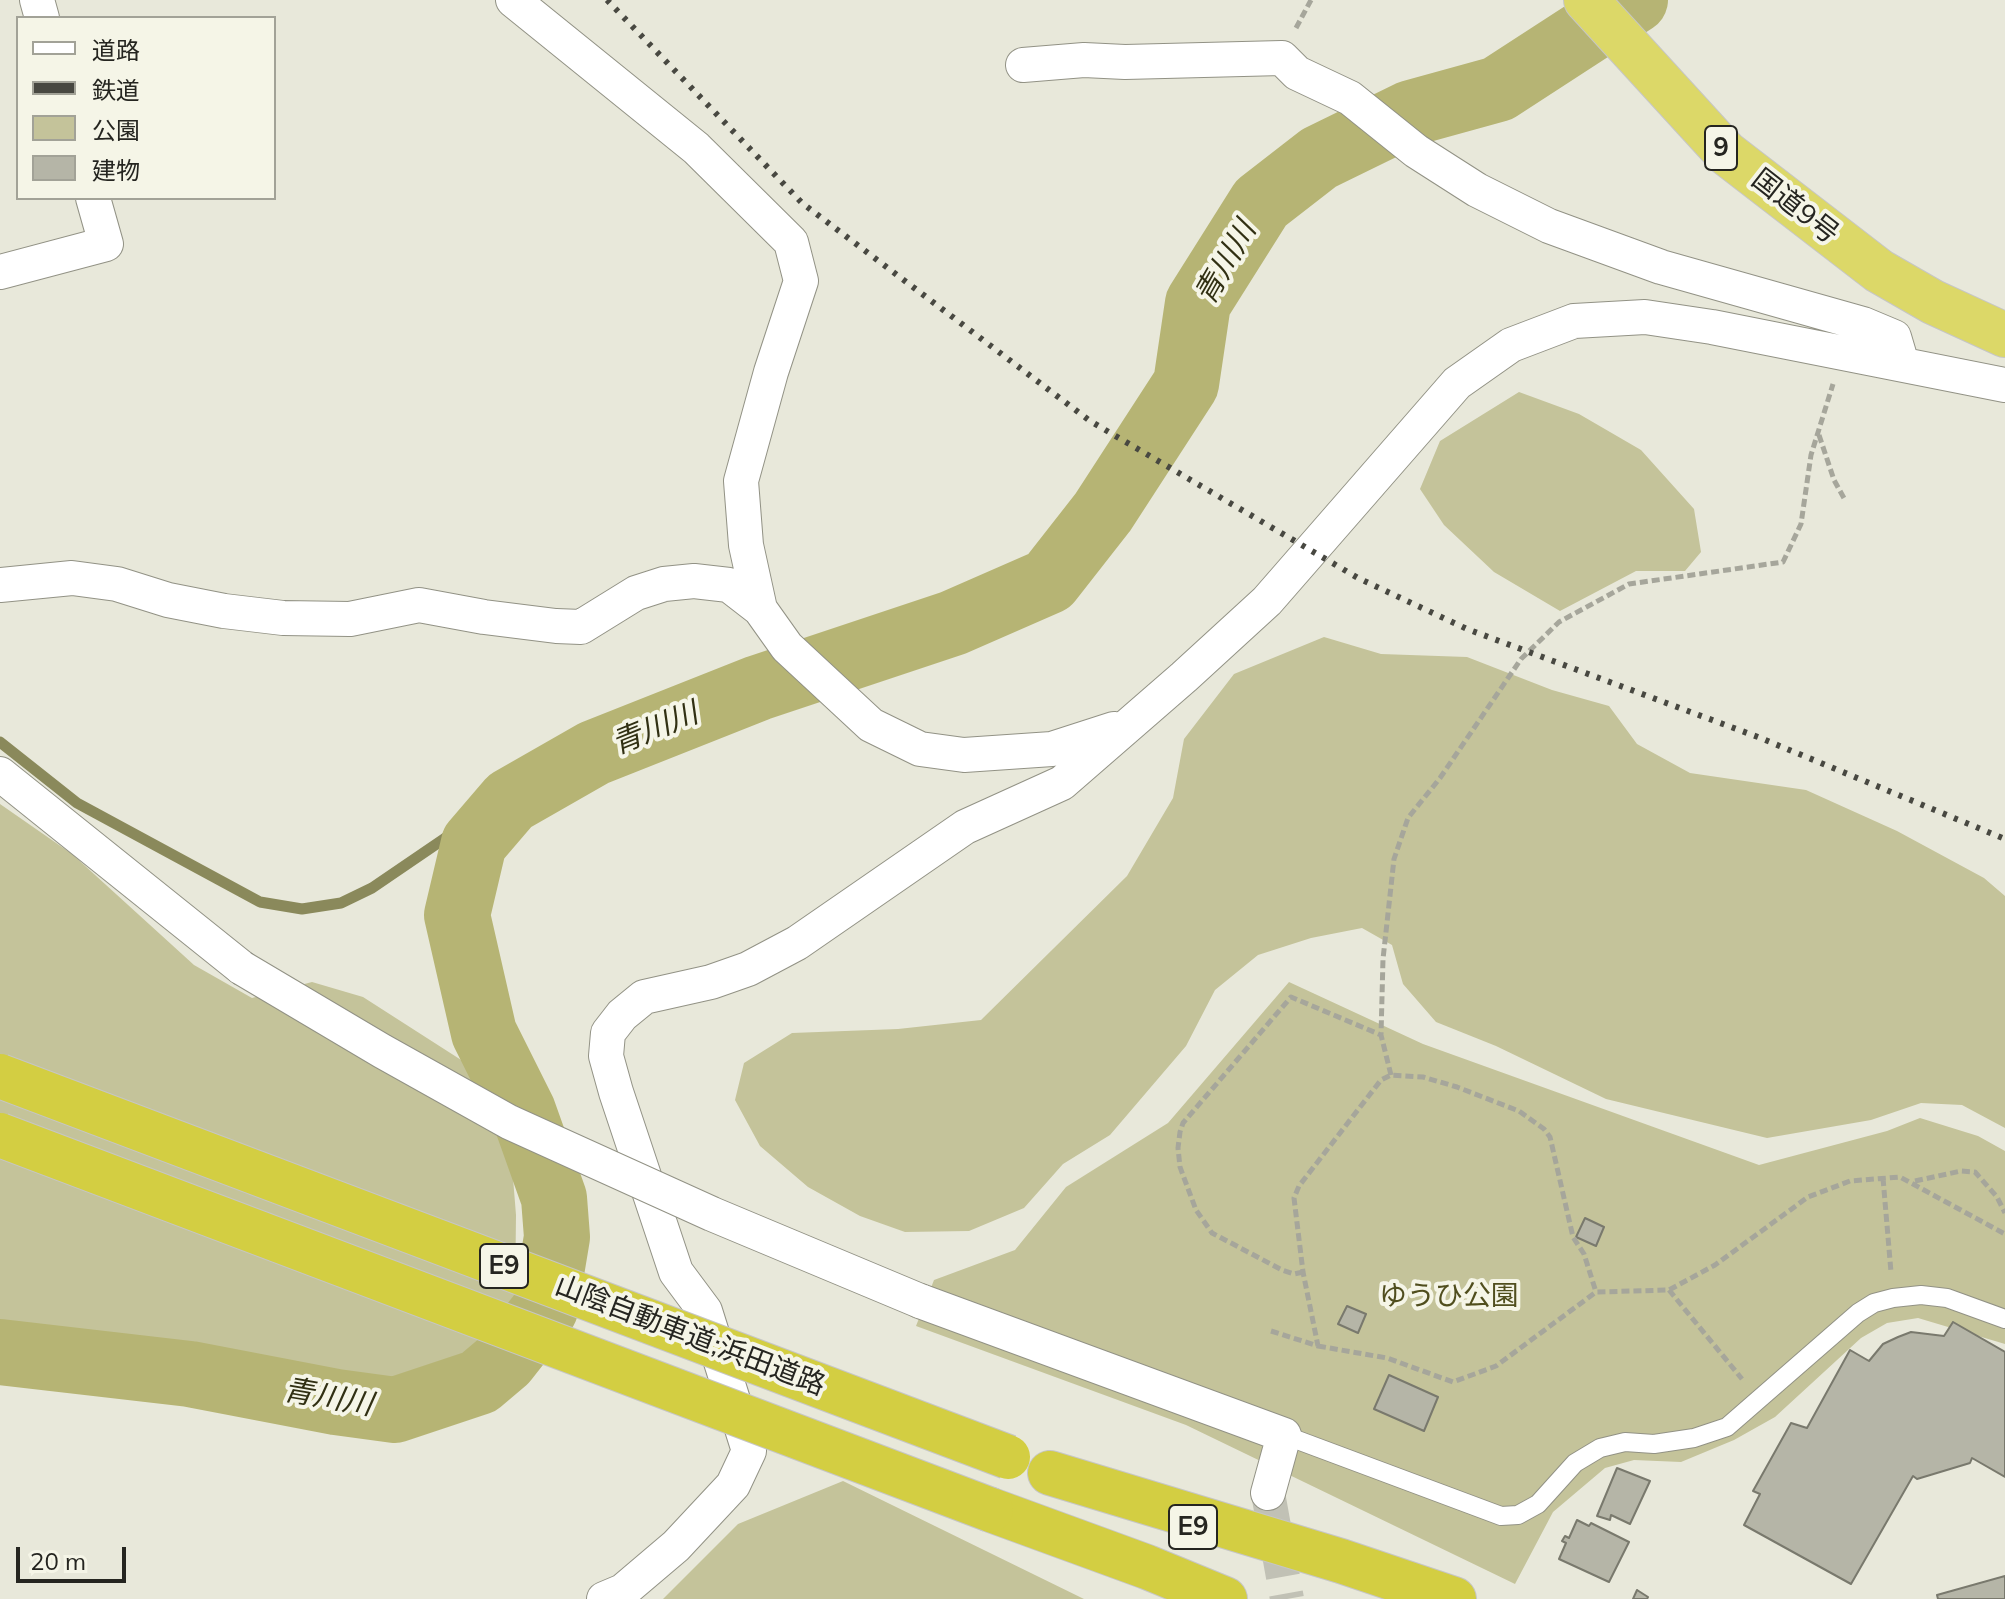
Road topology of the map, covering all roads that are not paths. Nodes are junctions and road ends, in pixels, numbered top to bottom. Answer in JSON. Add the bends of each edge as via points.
{"nodes":[{"id":1,"x":513,"y":0,"type":"edge"},
{"id":2,"x":1586,"y":0,"type":"edge"},
{"id":3,"x":1023,"y":65,"type":"dead end"},
{"id":4,"x":94,"y":200,"type":"edge"},
{"id":5,"x":0,"y":272,"type":"edge"},
{"id":6,"x":2005,"y":335,"type":"edge"},
{"id":7,"x":1902,"y":364,"type":"junction"},
{"id":8,"x":2005,"y":385,"type":"edge"},
{"id":9,"x":0,"y":585,"type":"edge"},
{"id":10,"x":760,"y":609,"type":"junction"},
{"id":11,"x":1126,"y":725,"type":"junction"},
{"id":12,"x":0,"y":774,"type":"edge"},
{"id":13,"x":0,"y":1076,"type":"edge"},
{"id":14,"x":0,"y":1135,"type":"edge"},
{"id":15,"x":2005,"y":1319,"type":"edge"},
{"id":16,"x":1284,"y":1435,"type":"junction"},
{"id":17,"x":1050,"y":1473,"type":"junction"},
{"id":18,"x":1268,"y":1493,"type":"tunnel mouth"},
{"id":19,"x":604,"y":1599,"type":"edge"},
{"id":20,"x":1225,"y":1599,"type":"edge"},
{"id":21,"x":1378,"y":1599,"type":"edge"},
{"id":22,"x":1454,"y":1599,"type":"edge"}],
"edges":[{"from":1,"to":10,"type":"street","via":[[696,148],[791,242],[801,281],[741,481],[746,545]]},
{"from":2,"to":6,"type":"highway","name":"国道9号","number":"9","via":[[1726,153],[1879,271]]},
{"from":3,"to":7,"type":"street","via":[[1282,58],[1297,73],[1350,98],[1416,151],[1477,190],[1549,226],[1661,267],[1863,324],[1894,337]]},
{"from":4,"to":5,"type":"street","via":[[106,244]]},
{"from":7,"to":8,"type":"street"},
{"from":7,"to":11,"type":"street","via":[[1645,317],[1574,321],[1511,345],[1457,383],[1267,601]]},
{"from":9,"to":10,"type":"street","via":[[72,578],[224,611],[283,618],[350,619],[419,605],[581,627],[636,593],[694,581],[729,585]]},
{"from":10,"to":11,"type":"street","via":[[787,647],[871,725],[920,749],[964,755],[1052,749]]},
{"from":11,"to":19,"type":"street","via":[[1062,783],[965,827],[797,943],[748,969],[644,997],[608,1033],[606,1056],[644,1178],[676,1272],[705,1311],[749,1451],[733,1485],[676,1546],[623,1591]]},
{"from":12,"to":16,"type":"street","bridge":true,"via":[[242,968],[509,1122],[920,1301]]},
{"from":13,"to":17,"type":"highway","name":"山陰自動車道;浜田道路","number":"E9","bridge":true},
{"from":14,"to":20,"type":"highway","name":"山陰自動車道;浜田道路","number":"E9","bridge":true},
{"from":15,"to":16,"type":"lane","via":[[1947,1298],[1921,1295],[1874,1303],[1727,1427],[1694,1438],[1600,1448],[1575,1463],[1538,1504],[1518,1515],[1501,1516]]},
{"from":16,"to":18,"type":"street"},
{"from":17,"to":21,"type":"highway","name":"山陰自動車道;浜田道路","number":"E9"},
{"from":17,"to":22,"type":"highway"}]}
